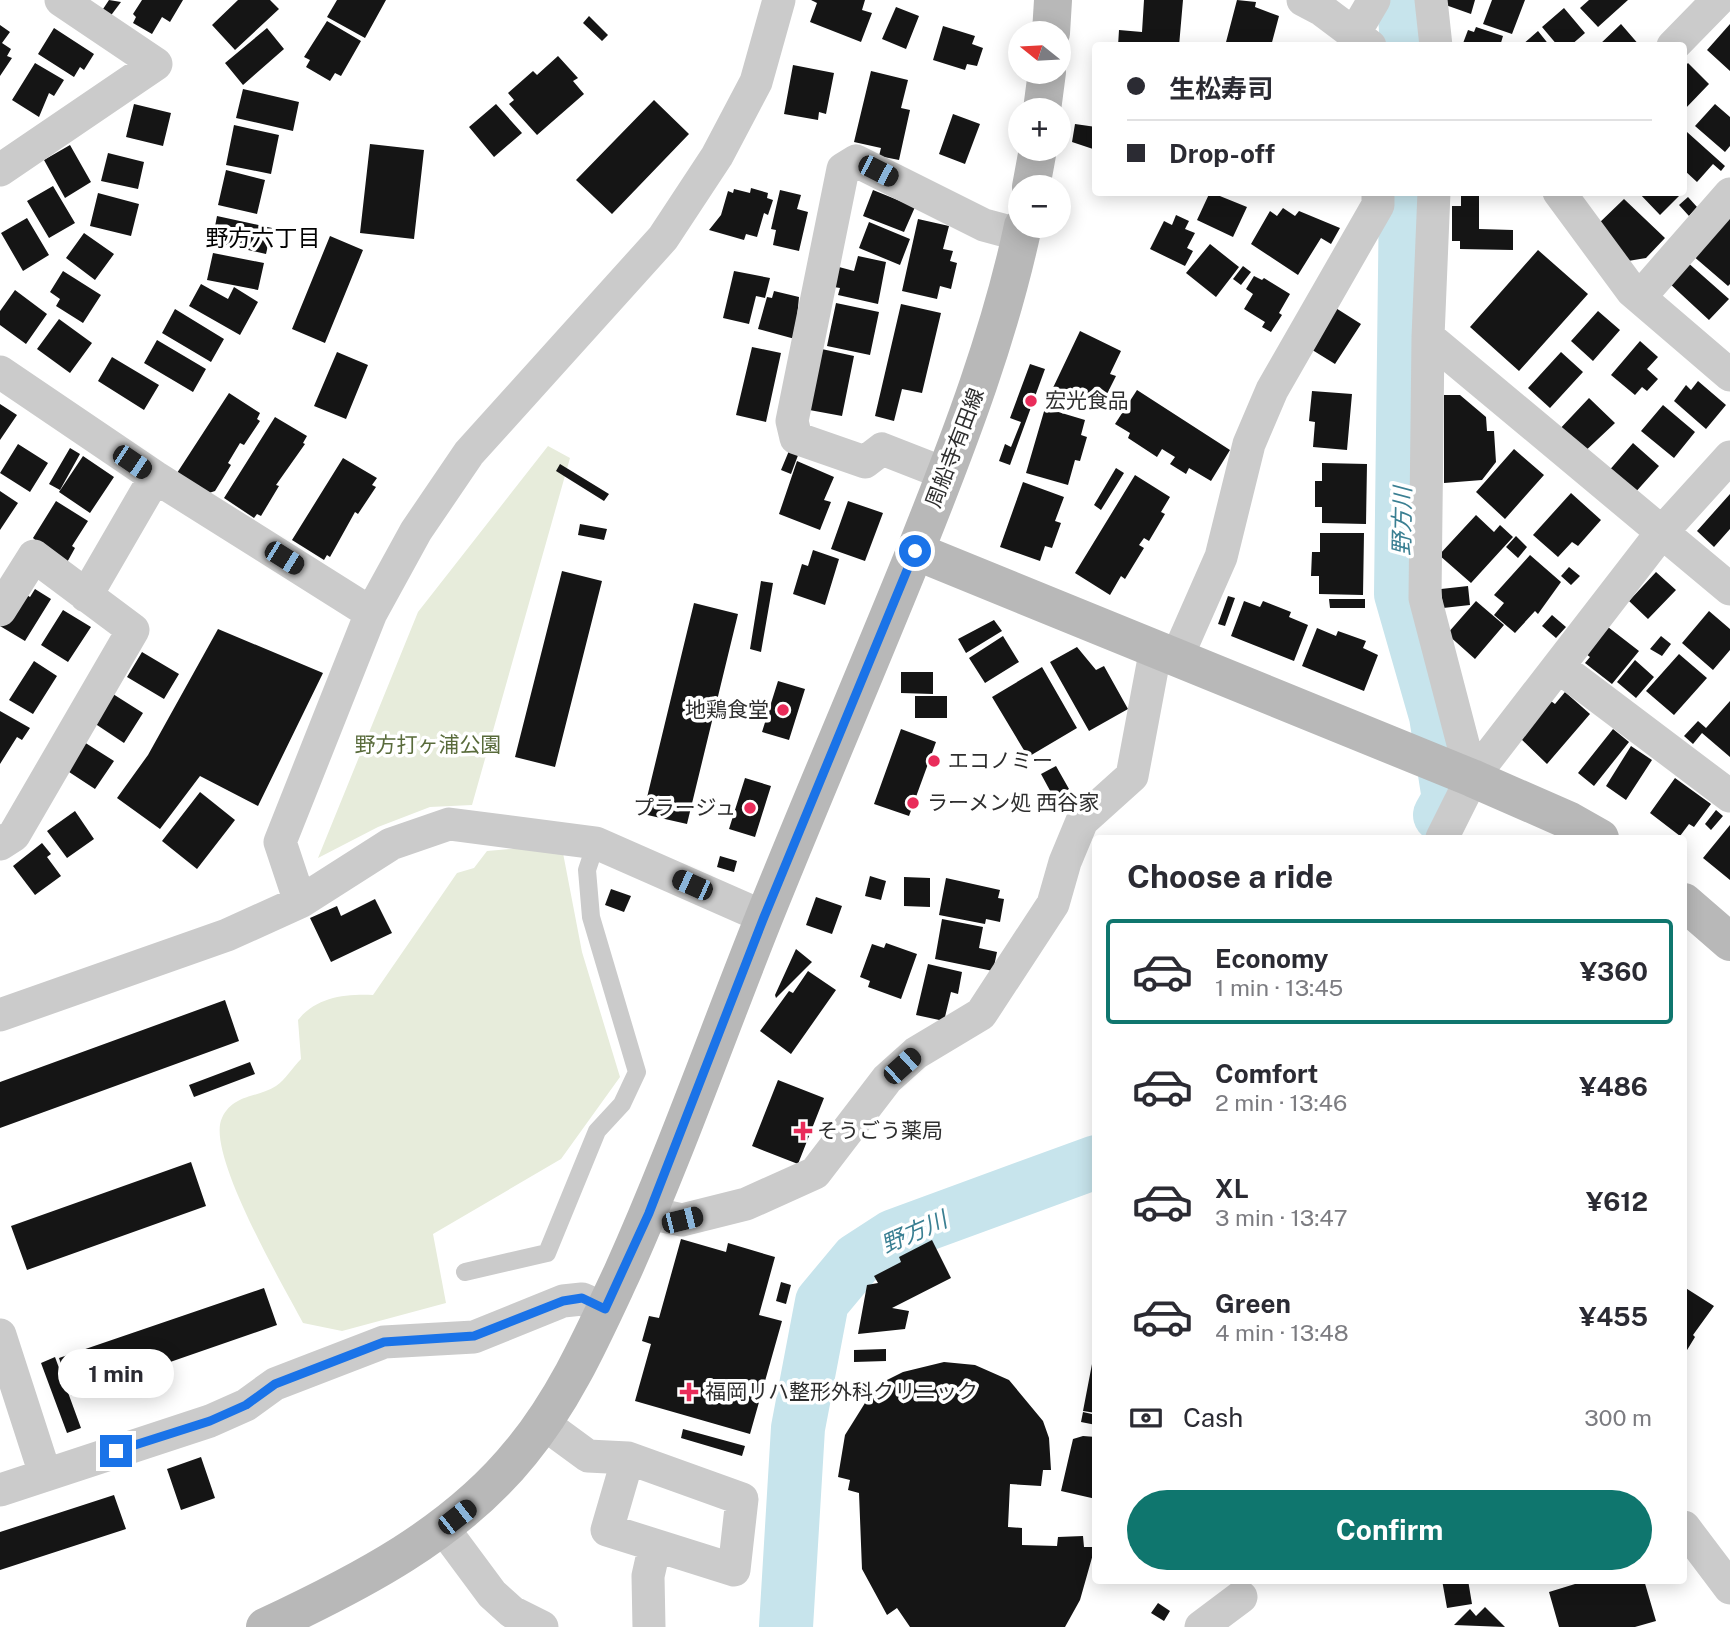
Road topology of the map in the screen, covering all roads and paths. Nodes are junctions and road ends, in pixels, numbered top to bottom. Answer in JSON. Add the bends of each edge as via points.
{"nodes":[{"id":1,"x":61,"y":0,"type":"edge"},
{"id":2,"x":779,"y":0,"type":"edge"},
{"id":3,"x":1053,"y":0,"type":"edge"},
{"id":4,"x":1303,"y":0,"type":"edge"},
{"id":5,"x":1374,"y":0,"type":"edge"},
{"id":6,"x":1431,"y":0,"type":"edge"},
{"id":7,"x":1718,"y":0,"type":"edge"},
{"id":8,"x":1052,"y":21,"type":"edge"},
{"id":9,"x":1362,"y":40,"type":"edge"},
{"id":10,"x":1436,"y":42,"type":"edge"},
{"id":11,"x":1677,"y":42,"type":"edge"},
{"id":12,"x":0,"y":170,"type":"edge"},
{"id":13,"x":1730,"y":194,"type":"edge"},
{"id":14,"x":1378,"y":196,"type":"edge"},
{"id":15,"x":1434,"y":196,"type":"edge"},
{"id":16,"x":1562,"y":196,"type":"edge"},
{"id":17,"x":1008,"y":229,"type":"edge"},
{"id":18,"x":1020,"y":238,"type":"edge"},
{"id":19,"x":1640,"y":297,"type":"junction"},
{"id":20,"x":1428,"y":337,"type":"junction"},
{"id":21,"x":0,"y":372,"type":"edge"},
{"id":22,"x":1730,"y":375,"type":"edge"},
{"id":23,"x":1730,"y":457,"type":"edge"},
{"id":24,"x":946,"y":474,"type":"junction"},
{"id":25,"x":155,"y":477,"type":"junction"},
{"id":26,"x":1662,"y":533,"type":"junction"},
{"id":27,"x":915,"y":551,"type":"junction"},
{"id":28,"x":1730,"y":589,"type":"edge"},
{"id":29,"x":86,"y":596,"type":"junction"},
{"id":30,"x":0,"y":610,"type":"edge"},
{"id":31,"x":371,"y":613,"type":"junction"},
{"id":32,"x":1167,"y":653,"type":"junction"},
{"id":33,"x":1559,"y":667,"type":"junction"},
{"id":34,"x":1472,"y":778,"type":"junction"},
{"id":35,"x":1730,"y":796,"type":"edge"},
{"id":36,"x":1444,"y":835,"type":"edge"},
{"id":37,"x":1596,"y":835,"type":"edge"},
{"id":38,"x":596,"y":843,"type":"junction"},
{"id":39,"x":0,"y":845,"type":"edge"},
{"id":40,"x":300,"y":902,"type":"junction"},
{"id":41,"x":1687,"y":905,"type":"edge"},
{"id":42,"x":764,"y":917,"type":"junction"},
{"id":43,"x":1730,"y":942,"type":"edge"},
{"id":44,"x":0,"y":1015,"type":"edge"},
{"id":45,"x":649,"y":1213,"type":"junction"},
{"id":46,"x":465,"y":1272,"type":"dead end"},
{"id":47,"x":605,"y":1309,"type":"junction"},
{"id":48,"x":0,"y":1335,"type":"edge"},
{"id":49,"x":543,"y":1423,"type":"junction"},
{"id":50,"x":628,"y":1458,"type":"junction"},
{"id":51,"x":45,"y":1474,"type":"junction"},
{"id":52,"x":0,"y":1490,"type":"edge"},
{"id":53,"x":443,"y":1528,"type":"junction"},
{"id":54,"x":1687,"y":1531,"type":"edge"},
{"id":55,"x":655,"y":1545,"type":"junction"},
{"id":56,"x":1730,"y":1588,"type":"edge"},
{"id":57,"x":1240,"y":1602,"type":"edge"},
{"id":58,"x":501,"y":1617,"type":"edge"},
{"id":59,"x":265,"y":1627,"type":"edge"},
{"id":60,"x":542,"y":1627,"type":"edge"},
{"id":61,"x":649,"y":1627,"type":"edge"},
{"id":62,"x":1201,"y":1627,"type":"edge"}],
"edges":[{"from":1,"to":12,"type":"street","via":[[156,64]]},
{"from":2,"to":31,"type":"street","via":[[756,82],[717,156],[671,226],[469,453],[416,531]]},
{"from":3,"to":8,"type":"main road"},
{"from":4,"to":9,"type":"street"},
{"from":5,"to":9,"type":"street"},
{"from":6,"to":10,"type":"street"},
{"from":7,"to":11,"type":"street"},
{"from":13,"to":19,"type":"street"},
{"from":14,"to":32,"type":"street","via":[[1378,205],[1272,390],[1249,444],[1221,557]]},
{"from":15,"to":20,"type":"street"},
{"from":16,"to":19,"type":"street"},
{"from":17,"to":24,"type":"street","via":[[984,225],[856,161],[843,169],[792,421],[796,438],[865,462],[882,449]]},
{"from":18,"to":24,"type":"main road","name":"周船寺有田線","via":[[990,356]]},
{"from":19,"to":22,"type":"street"},
{"from":20,"to":26,"type":"street"},
{"from":20,"to":34,"type":"street","via":[[1425,597]]},
{"from":21,"to":25,"type":"street"},
{"from":23,"to":26,"type":"street"},
{"from":24,"to":27,"type":"main road","name":"周船寺有田線"},
{"from":25,"to":29,"type":"street"},
{"from":25,"to":31,"type":"street"},
{"from":26,"to":28,"type":"street"},
{"from":26,"to":33,"type":"street"},
{"from":27,"to":32,"type":"main road"},
{"from":27,"to":42,"type":"main road","name":"周船寺有田線"},
{"from":29,"to":30,"type":"street","via":[[33,556]]},
{"from":29,"to":39,"type":"street","via":[[133,630],[14,835]]},
{"from":31,"to":40,"type":"street","via":[[280,842]]},
{"from":32,"to":34,"type":"main road"},
{"from":32,"to":45,"type":"street","via":[[1132,776],[1083,821],[1053,904],[981,1014],[916,1053],[887,1079],[814,1173],[746,1204],[682,1220]]},
{"from":33,"to":34,"type":"street"},
{"from":33,"to":35,"type":"street"},
{"from":34,"to":36,"type":"street"},
{"from":34,"to":37,"type":"main road"},
{"from":38,"to":40,"type":"street","via":[[449,824],[391,844]]},
{"from":38,"to":42,"type":"street"},
{"from":38,"to":46,"type":"lane","via":[[587,870],[591,917],[637,1072],[622,1104],[597,1131],[547,1253]]},
{"from":40,"to":44,"type":"street","via":[[227,935]]},
{"from":41,"to":43,"type":"main road"},
{"from":42,"to":45,"type":"main road","name":"周船寺有田線"},
{"from":45,"to":47,"type":"main road","name":"周船寺有田線"},
{"from":47,"to":49,"type":"main road","name":"周船寺有田線","via":[[563,1395]]},
{"from":47,"to":51,"type":"street","via":[[582,1298],[474,1336],[384,1342],[275,1384],[246,1405],[210,1421]]},
{"from":48,"to":51,"type":"street"},
{"from":49,"to":50,"type":"street","via":[[588,1456]]},
{"from":49,"to":53,"type":"main road","name":"周船寺有田線","via":[[472,1506]]},
{"from":50,"to":55,"type":"street","via":[[607,1531]]},
{"from":50,"to":55,"type":"street","via":[[742,1499],[734,1570]]},
{"from":51,"to":52,"type":"street"},
{"from":53,"to":58,"type":"street"},
{"from":53,"to":59,"type":"main road","name":"周船寺有田線","via":[[332,1595]]},
{"from":54,"to":56,"type":"street"},
{"from":55,"to":61,"type":"street","via":[[648,1576]]},
{"from":57,"to":62,"type":"street"},
{"from":58,"to":60,"type":"street"}]}
